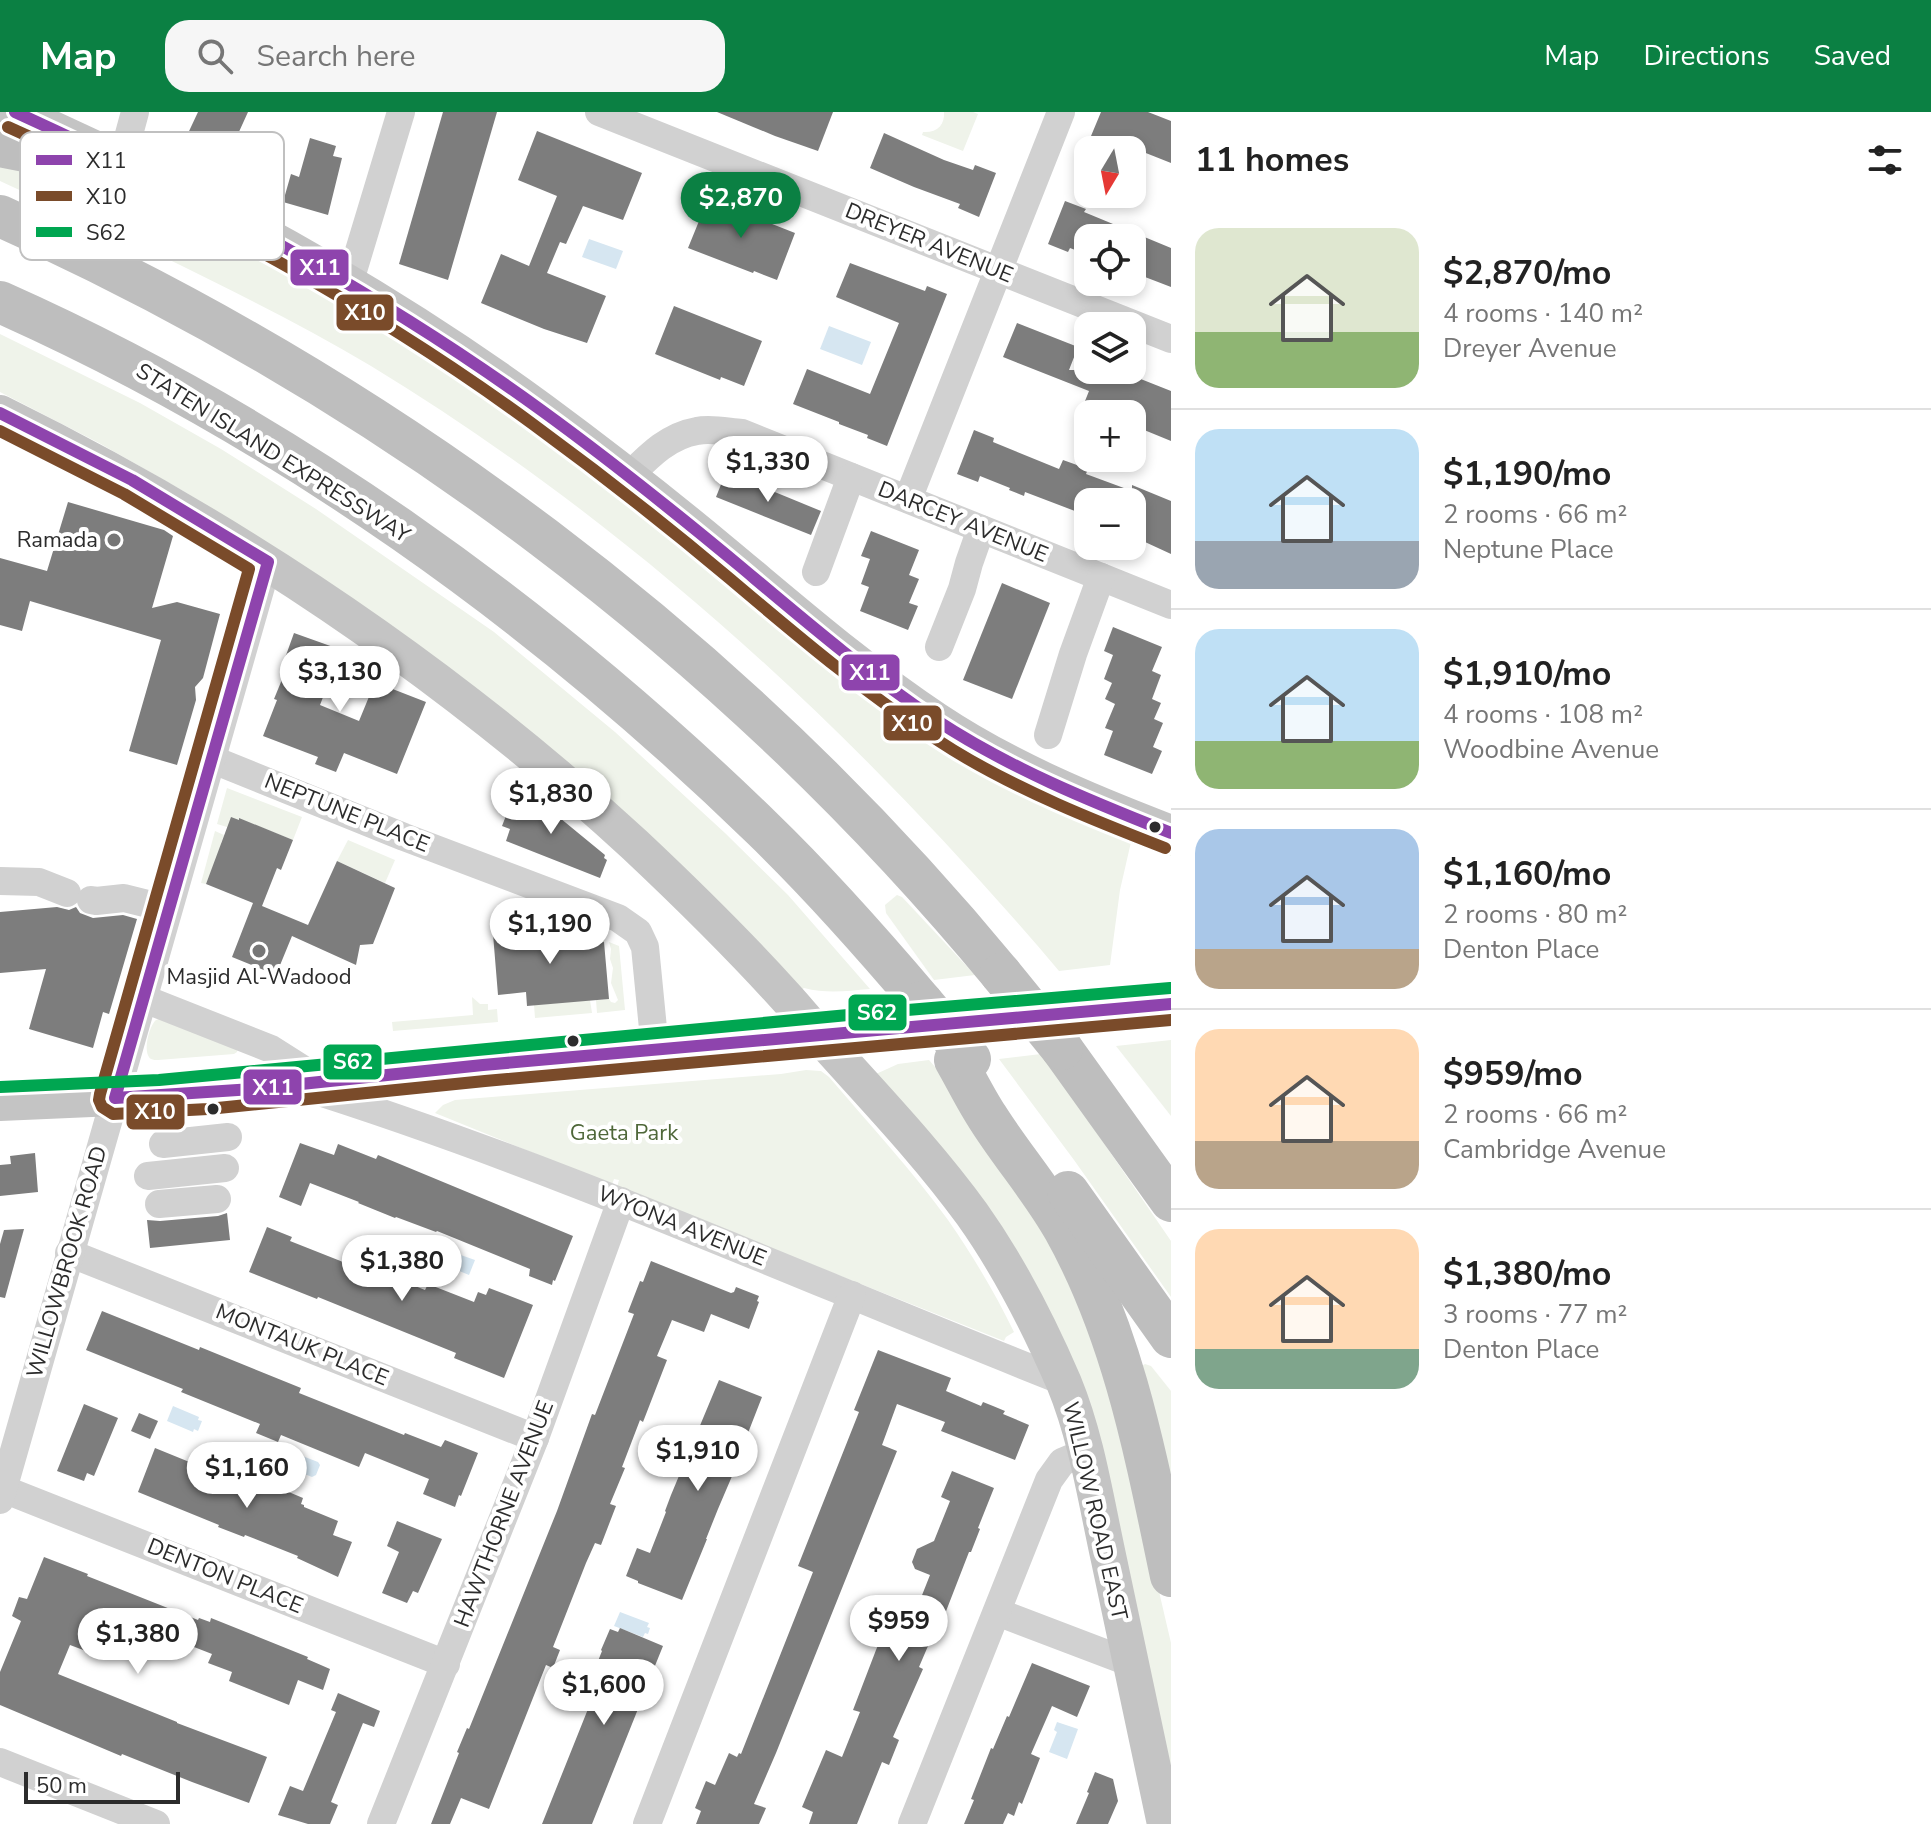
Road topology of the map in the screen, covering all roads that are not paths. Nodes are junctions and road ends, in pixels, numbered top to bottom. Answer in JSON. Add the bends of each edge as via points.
{"nodes":[{"id":1,"x":15,"y":112,"type":"edge"},
{"id":2,"x":135,"y":112,"type":"edge"},
{"id":3,"x":401,"y":112,"type":"edge"},
{"id":4,"x":599,"y":112,"type":"edge"},
{"id":5,"x":1061,"y":112,"type":"edge"},
{"id":6,"x":60,"y":132,"type":"edge"},
{"id":7,"x":130,"y":132,"type":"edge"},
{"id":8,"x":0,"y":146,"type":"edge"},
{"id":9,"x":20,"y":150,"type":"edge"},
{"id":10,"x":0,"y":216,"type":"edge"},
{"id":11,"x":20,"y":226,"type":"edge"},
{"id":12,"x":284,"y":246,"type":"edge"},
{"id":13,"x":92,"y":260,"type":"edge"},
{"id":14,"x":999,"y":270,"type":"junction"},
{"id":15,"x":349,"y":284,"type":"junction"},
{"id":16,"x":0,"y":302,"type":"edge"},
{"id":17,"x":1171,"y":339,"type":"edge"},
{"id":18,"x":0,"y":413,"type":"edge"},
{"id":19,"x":629,"y":476,"type":"junction"},
{"id":20,"x":851,"y":477,"type":"junction"},
{"id":21,"x":908,"y":499,"type":"junction"},
{"id":22,"x":981,"y":529,"type":"junction"},
{"id":23,"x":268,"y":562,"type":"junction"},
{"id":24,"x":816,"y":572,"type":"dead end"},
{"id":25,"x":1101,"y":577,"type":"junction"},
{"id":26,"x":1171,"y":605,"type":"edge"},
{"id":27,"x":939,"y":647,"type":"dead end"},
{"id":28,"x":1048,"y":735,"type":"dead end"},
{"id":29,"x":211,"y":759,"type":"junction"},
{"id":30,"x":1171,"y":833,"type":"edge"},
{"id":31,"x":0,"y":881,"type":"edge"},
{"id":32,"x":168,"y":909,"type":"junction"},
{"id":33,"x":142,"y":998,"type":"junction"},
{"id":34,"x":1171,"y":1004,"type":"edge"},
{"id":35,"x":817,"y":1034,"type":"junction"},
{"id":36,"x":655,"y":1049,"type":"junction"},
{"id":37,"x":1062,"y":1049,"type":"junction"},
{"id":38,"x":963,"y":1059,"type":"junction"},
{"id":39,"x":309,"y":1083,"type":"junction"},
{"id":40,"x":115,"y":1098,"type":"junction"},
{"id":41,"x":0,"y":1103,"type":"edge"},
{"id":42,"x":228,"y":1137,"type":"dead end"},
{"id":43,"x":163,"y":1144,"type":"dead end"},
{"id":44,"x":1171,"y":1155,"type":"edge"},
{"id":45,"x":225,"y":1168,"type":"dead end"},
{"id":46,"x":148,"y":1176,"type":"dead end"},
{"id":47,"x":217,"y":1199,"type":"dead end"},
{"id":48,"x":621,"y":1201,"type":"junction"},
{"id":49,"x":1171,"y":1201,"type":"edge"},
{"id":50,"x":159,"y":1204,"type":"dead end"},
{"id":51,"x":69,"y":1253,"type":"junction"},
{"id":52,"x":852,"y":1295,"type":"junction"},
{"id":53,"x":1171,"y":1337,"type":"edge"},
{"id":54,"x":1063,"y":1381,"type":"junction"},
{"id":55,"x":535,"y":1438,"type":"junction"},
{"id":56,"x":1086,"y":1452,"type":"junction"},
{"id":57,"x":2,"y":1495,"type":"edge"},
{"id":58,"x":1171,"y":1576,"type":"edge"},
{"id":59,"x":997,"y":1612,"type":"junction"},
{"id":60,"x":1131,"y":1663,"type":"junction"},
{"id":61,"x":446,"y":1664,"type":"junction"},
{"id":62,"x":0,"y":1762,"type":"edge"},
{"id":63,"x":150,"y":1823,"type":"edge"},
{"id":64,"x":381,"y":1824,"type":"edge"},
{"id":65,"x":647,"y":1824,"type":"edge"},
{"id":66,"x":912,"y":1824,"type":"edge"},
{"id":67,"x":1165,"y":1824,"type":"edge"}],
"edges":[{"from":1,"to":6,"type":"main road"},
{"from":2,"to":7,"type":"street"},
{"from":3,"to":15,"type":"street"},
{"from":4,"to":14,"type":"street","name":"DREYER AVENUE"},
{"from":5,"to":14,"type":"street"},
{"from":8,"to":9,"type":"highway"},
{"from":10,"to":11,"type":"highway","bridge":true},
{"from":12,"to":15,"type":"main road"},
{"from":13,"to":37,"type":"highway","bridge":true,"via":[[339,395],[611,589],[780,737],[885,842]]},
{"from":14,"to":17,"type":"street","name":"DREYER AVENUE"},
{"from":14,"to":21,"type":"street"},
{"from":15,"to":19,"type":"main road","via":[[525,399]]},
{"from":16,"to":38,"type":"highway","name":"STATEN ISLAND EXPRESSWAY","bridge":true,"via":[[129,364],[229,421],[323,478],[508,607],[639,715],[802,869],[914,992]]},
{"from":18,"to":23,"type":"main road","name":"WILLOW ROAD EAST","via":[[132,480]]},
{"from":19,"to":20,"type":"street","name":"DARCEY AVENUE","via":[[674,437],[699,430],[742,433]]},
{"from":19,"to":30,"type":"main road","via":[[848,656],[939,722],[1039,777]]},
{"from":20,"to":21,"type":"street","name":"DARCEY AVENUE"},
{"from":20,"to":24,"type":"street"},
{"from":21,"to":22,"type":"street","name":"DARCEY AVENUE"},
{"from":22,"to":25,"type":"street","name":"DARCEY AVENUE"},
{"from":22,"to":27,"type":"street"},
{"from":23,"to":29,"type":"street","name":"WILLOWBROOK ROAD"},
{"from":23,"to":35,"type":"main road","name":"WILLOW ROAD EAST","via":[[415,664],[586,801],[714,921]]},
{"from":25,"to":26,"type":"street","name":"DARCEY AVENUE"},
{"from":25,"to":28,"type":"street"},
{"from":29,"to":32,"type":"street","name":"WILLOWBROOK ROAD"},
{"from":29,"to":36,"type":"street","name":"NEPTUNE PLACE","via":[[618,918],[638,932],[645,947]]},
{"from":31,"to":32,"type":"street","via":[[39,882],[96,901],[124,898]]},
{"from":32,"to":33,"type":"street","name":"WILLOWBROOK ROAD"},
{"from":33,"to":39,"type":"street","name":"WYONA AVENUE","via":[[271,1049]]},
{"from":33,"to":40,"type":"street","name":"WILLOWBROOK ROAD"},
{"from":34,"to":35,"type":"main road"},
{"from":35,"to":36,"type":"main road"},
{"from":35,"to":54,"type":"main road","name":"WILLOW ROAD EAST","via":[[922,1150],[974,1218],[1004,1264]]},
{"from":36,"to":39,"type":"main road"},
{"from":37,"to":44,"type":"highway","via":[[1134,1107]]},
{"from":37,"to":49,"type":"highway"},
{"from":38,"to":53,"type":"highway","name":"STATEN ISLAND EXPRESSWAY","via":[[1016,1119]]},
{"from":38,"to":58,"type":"highway","via":[[988,1118],[1063,1228],[1095,1292],[1137,1418]]},
{"from":39,"to":40,"type":"main road"},
{"from":39,"to":48,"type":"street","name":"WYONA AVENUE"},
{"from":40,"to":41,"type":"main road"},
{"from":40,"to":51,"type":"street","name":"WILLOWBROOK ROAD"},
{"from":42,"to":43,"type":"street"},
{"from":45,"to":46,"type":"street"},
{"from":47,"to":50,"type":"street"},
{"from":48,"to":52,"type":"street","name":"WYONA AVENUE"},
{"from":48,"to":55,"type":"street","name":"HAWTHORNE AVENUE"},
{"from":51,"to":55,"type":"street","name":"MONTAUK PLACE"},
{"from":51,"to":57,"type":"street","name":"WILLOWBROOK ROAD"},
{"from":52,"to":54,"type":"street","name":"WYONA AVENUE"},
{"from":52,"to":65,"type":"street"},
{"from":54,"to":56,"type":"main road","name":"WILLOW ROAD EAST"},
{"from":55,"to":61,"type":"street","name":"HAWTHORNE AVENUE"},
{"from":56,"to":59,"type":"street","via":[[1062,1462],[1049,1480]]},
{"from":56,"to":60,"type":"main road","name":"WILLOW ROAD EAST"},
{"from":57,"to":61,"type":"street","name":"DENTON PLACE"},
{"from":59,"to":60,"type":"street"},
{"from":59,"to":66,"type":"street"},
{"from":60,"to":67,"type":"main road","name":"WILLOW ROAD EAST"},
{"from":61,"to":64,"type":"street","name":"HAWTHORNE AVENUE"},
{"from":62,"to":63,"type":"street"}]}
